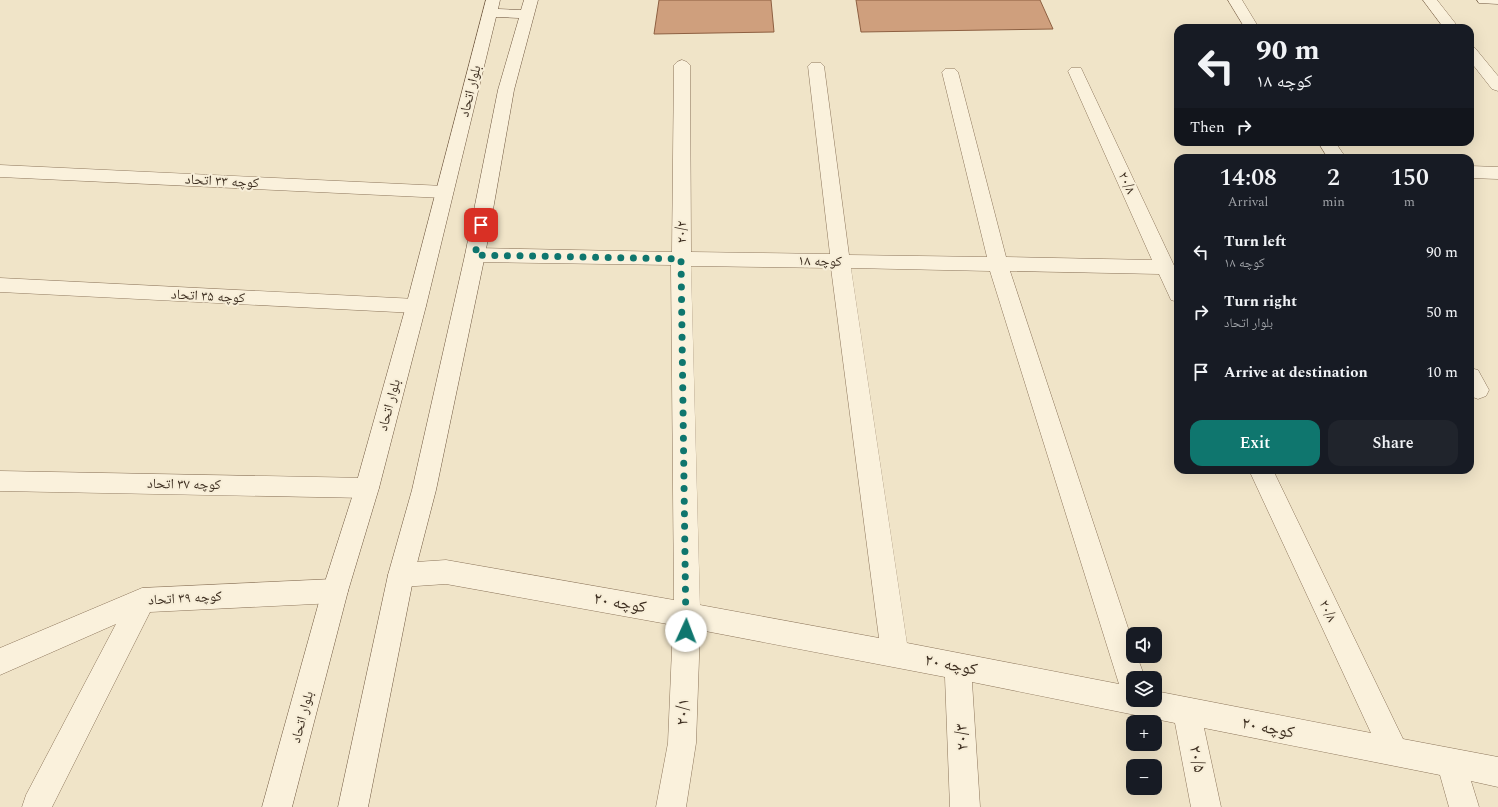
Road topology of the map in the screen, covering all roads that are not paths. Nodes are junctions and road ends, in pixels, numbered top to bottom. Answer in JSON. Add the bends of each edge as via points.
{"nodes":[{"id":1,"x":1235,"y":0,"type":"edge"},
{"id":2,"x":1430,"y":0,"type":"edge"},
{"id":3,"x":1484,"y":0,"type":"edge"},
{"id":4,"x":1498,"y":0,"type":"edge"},
{"id":5,"x":491,"y":7,"type":"edge"},
{"id":6,"x":529,"y":7,"type":"edge"},
{"id":7,"x":1250,"y":24,"type":"edge"},
{"id":8,"x":1449,"y":24,"type":"edge"},
{"id":9,"x":1474,"y":55,"type":"edge"},
{"id":10,"x":682,"y":65,"type":"dead end"},
{"id":11,"x":816,"y":66,"type":"dead end"},
{"id":12,"x":1076,"y":71,"type":"dead end"},
{"id":13,"x":950,"y":72,"type":"dead end"},
{"id":14,"x":1498,"y":86,"type":"edge"},
{"id":15,"x":0,"y":171,"type":"edge"},
{"id":16,"x":1474,"y":172,"type":"edge"},
{"id":17,"x":1498,"y":173,"type":"edge"},
{"id":18,"x":444,"y":192,"type":"junction"},
{"id":19,"x":475,"y":255,"type":"junction"},
{"id":20,"x":681,"y":259,"type":"junction"},
{"id":21,"x":840,"y":262,"type":"junction"},
{"id":22,"x":998,"y":264,"type":"junction"},
{"id":23,"x":1165,"y":267,"type":"junction"},
{"id":24,"x":0,"y":285,"type":"edge"},
{"id":25,"x":1174,"y":286,"type":"edge"},
{"id":26,"x":416,"y":306,"type":"junction"},
{"id":27,"x":1263,"y":474,"type":"edge"},
{"id":28,"x":0,"y":481,"type":"edge"},
{"id":29,"x":367,"y":488,"type":"junction"},
{"id":30,"x":401,"y":576,"type":"junction"},
{"id":31,"x":335,"y":591,"type":"junction"},
{"id":32,"x":142,"y":600,"type":"junction"},
{"id":33,"x":687,"y":615,"type":"junction"},
{"id":34,"x":895,"y":654,"type":"junction"},
{"id":35,"x":0,"y":662,"type":"edge"},
{"id":36,"x":958,"y":666,"type":"junction"},
{"id":37,"x":1129,"y":671,"type":"edge"},
{"id":38,"x":1126,"y":693,"type":"edge"},
{"id":39,"x":1162,"y":704,"type":"edge"},
{"id":40,"x":1187,"y":712,"type":"junction"},
{"id":41,"x":1395,"y":753,"type":"junction"},
{"id":42,"x":1450,"y":764,"type":"junction"},
{"id":43,"x":1498,"y":772,"type":"edge"},
{"id":44,"x":37,"y":806,"type":"dead end"},
{"id":45,"x":277,"y":807,"type":"edge"},
{"id":46,"x":353,"y":807,"type":"edge"},
{"id":47,"x":671,"y":807,"type":"edge"},
{"id":48,"x":965,"y":807,"type":"edge"},
{"id":49,"x":1206,"y":807,"type":"edge"},
{"id":50,"x":1464,"y":807,"type":"edge"}],
"edges":[{"from":1,"to":7,"type":"street"},
{"from":2,"to":8,"type":"street"},
{"from":3,"to":4,"type":"street"},
{"from":5,"to":6,"type":"street"},
{"from":5,"to":18,"type":"street","name":"بلوار اتحاد"},
{"from":6,"to":19,"type":"street","via":[[506,90]]},
{"from":9,"to":14,"type":"street"},
{"from":10,"to":20,"type":"street","name":"۲۰/۲"},
{"from":11,"to":21,"type":"street"},
{"from":12,"to":23,"type":"street","name":"۲۰/۸"},
{"from":13,"to":22,"type":"street"},
{"from":15,"to":18,"type":"street","name":"کوچه ۳۳ اتحاد"},
{"from":16,"to":17,"type":"street"},
{"from":18,"to":26,"type":"street","name":"بلوار اتحاد"},
{"from":19,"to":20,"type":"street","name":"کوچه ۱۸"},
{"from":19,"to":30,"type":"street","via":[[424,490]]},
{"from":20,"to":21,"type":"street","name":"کوچه ۱۸"},
{"from":20,"to":33,"type":"street","name":"۲۰/۲"},
{"from":21,"to":22,"type":"street","name":"کوچه ۱۸"},
{"from":21,"to":34,"type":"street"},
{"from":22,"to":23,"type":"street","name":"کوچه ۱۸"},
{"from":22,"to":37,"type":"street"},
{"from":23,"to":25,"type":"street","name":"۲۰/۸"},
{"from":24,"to":26,"type":"street","name":"کوچه ۳۵ اتحاد"},
{"from":26,"to":29,"type":"street","name":"بلوار اتحاد"},
{"from":27,"to":41,"type":"street","name":"۲۰/۸"},
{"from":28,"to":29,"type":"street","name":"کوچه ۳۷ اتحاد"},
{"from":29,"to":31,"type":"street","name":"بلوار اتحاد"},
{"from":30,"to":33,"type":"street","name":"کوچه ۲۰","via":[[446,572]]},
{"from":30,"to":46,"type":"street"},
{"from":31,"to":32,"type":"street","name":"کوچه ۳۹ اتحاد"},
{"from":31,"to":45,"type":"street","name":"بلوار اتحاد"},
{"from":32,"to":35,"type":"street","name":"کوچه ۳۹ اتحاد"},
{"from":32,"to":44,"type":"street"},
{"from":33,"to":34,"type":"street","name":"کوچه ۲۰"},
{"from":33,"to":47,"type":"street","name":"۲۰/۱","via":[[682,743]]},
{"from":34,"to":36,"type":"street","name":"کوچه ۲۰"},
{"from":36,"to":38,"type":"street","name":"کوچه ۲۰"},
{"from":36,"to":48,"type":"street","name":"۲۰/۳"},
{"from":39,"to":40,"type":"street","name":"کوچه ۲۰"},
{"from":40,"to":41,"type":"street","name":"کوچه ۲۰"},
{"from":40,"to":49,"type":"street","name":"۲۰/۵"},
{"from":41,"to":42,"type":"street","name":"کوچه ۲۰"},
{"from":42,"to":43,"type":"street","name":"کوچه ۲۰"},
{"from":42,"to":50,"type":"street"}]}
